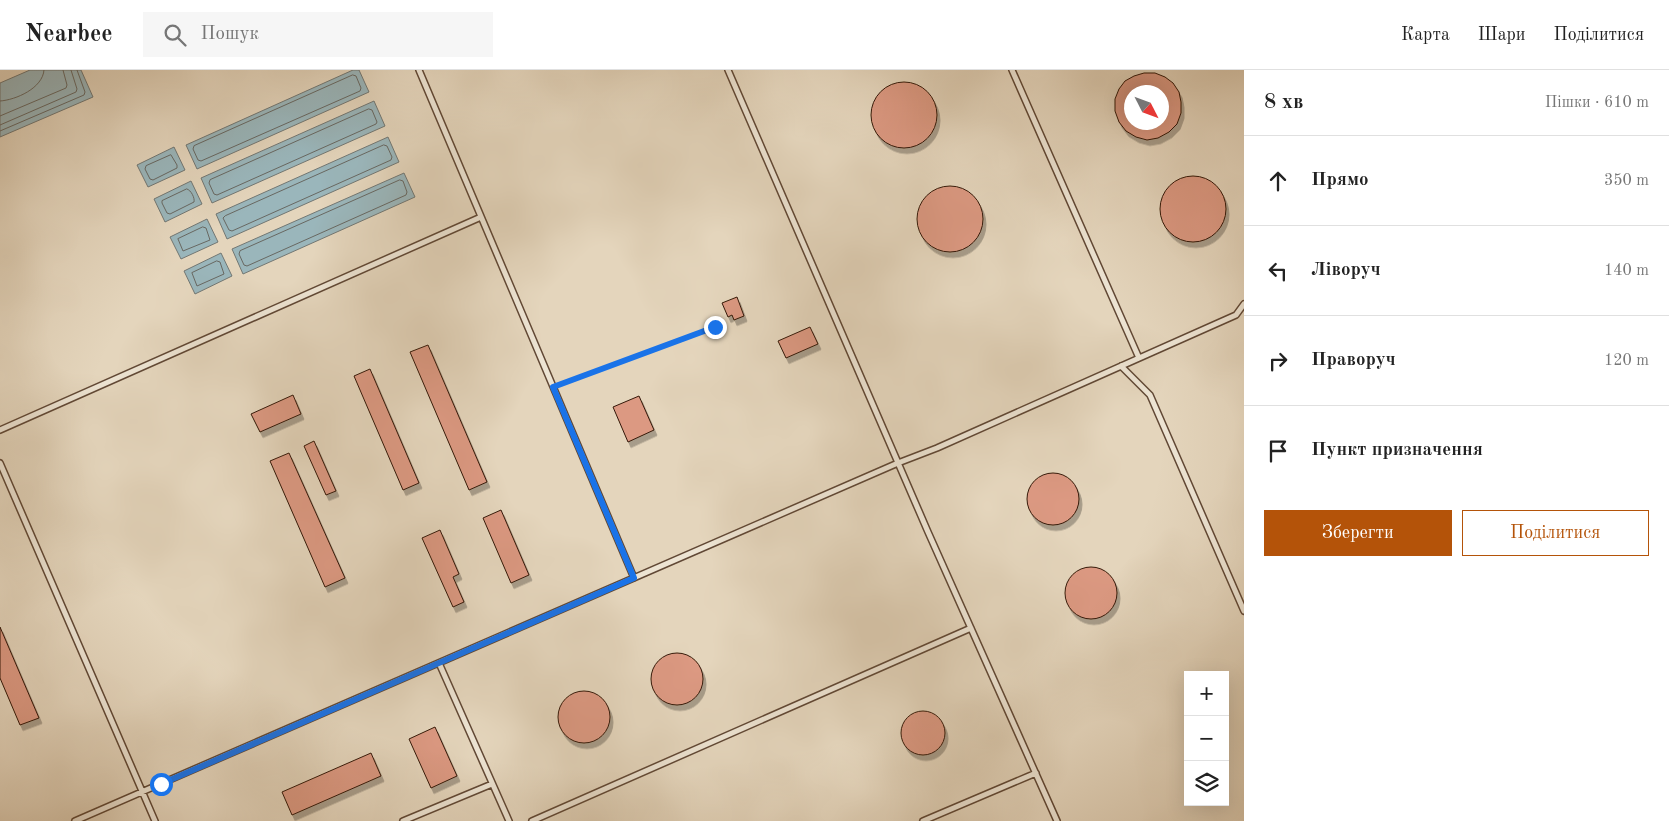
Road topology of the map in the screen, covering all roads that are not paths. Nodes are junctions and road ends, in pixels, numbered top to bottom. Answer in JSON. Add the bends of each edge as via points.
{"nodes":[{"id":1,"x":418,"y":70,"type":"edge"},
{"id":2,"x":728,"y":70,"type":"edge"},
{"id":3,"x":1012,"y":70,"type":"edge"},
{"id":4,"x":481,"y":217,"type":"junction"},
{"id":5,"x":1244,"y":304,"type":"edge"},
{"id":6,"x":1242,"y":311,"type":"edge"},
{"id":7,"x":1139,"y":358,"type":"junction"},
{"id":8,"x":1121,"y":366,"type":"junction"},
{"id":9,"x":0,"y":430,"type":"edge"},
{"id":10,"x":0,"y":463,"type":"edge"},
{"id":11,"x":898,"y":463,"type":"junction"},
{"id":12,"x":634,"y":578,"type":"junction"},
{"id":13,"x":1244,"y":611,"type":"edge"},
{"id":14,"x":971,"y":628,"type":"junction"},
{"id":15,"x":439,"y":663,"type":"junction"},
{"id":16,"x":1036,"y":773,"type":"junction"},
{"id":17,"x":492,"y":784,"type":"junction"},
{"id":18,"x":142,"y":792,"type":"junction"},
{"id":19,"x":75,"y":821,"type":"edge"},
{"id":20,"x":155,"y":821,"type":"edge"},
{"id":21,"x":403,"y":821,"type":"edge"},
{"id":22,"x":509,"y":821,"type":"edge"},
{"id":23,"x":532,"y":821,"type":"edge"},
{"id":24,"x":923,"y":821,"type":"edge"},
{"id":25,"x":1057,"y":821,"type":"edge"}],
"edges":[{"from":1,"to":4,"type":"lane"},
{"from":2,"to":11,"type":"lane"},
{"from":3,"to":7,"type":"lane"},
{"from":4,"to":9,"type":"lane"},
{"from":4,"to":12,"type":"lane"},
{"from":5,"to":6,"type":"lane"},
{"from":6,"to":7,"type":"lane"},
{"from":7,"to":8,"type":"lane"},
{"from":8,"to":11,"type":"lane"},
{"from":8,"to":13,"type":"lane","via":[[1150,395]]},
{"from":10,"to":18,"type":"lane"},
{"from":11,"to":12,"type":"lane"},
{"from":11,"to":14,"type":"lane"},
{"from":12,"to":15,"type":"lane"},
{"from":14,"to":16,"type":"lane"},
{"from":14,"to":23,"type":"lane"},
{"from":15,"to":17,"type":"lane"},
{"from":15,"to":18,"type":"lane"},
{"from":16,"to":24,"type":"lane"},
{"from":16,"to":25,"type":"lane"},
{"from":17,"to":21,"type":"lane"},
{"from":17,"to":22,"type":"lane"},
{"from":18,"to":19,"type":"lane"},
{"from":18,"to":20,"type":"lane"}]}
